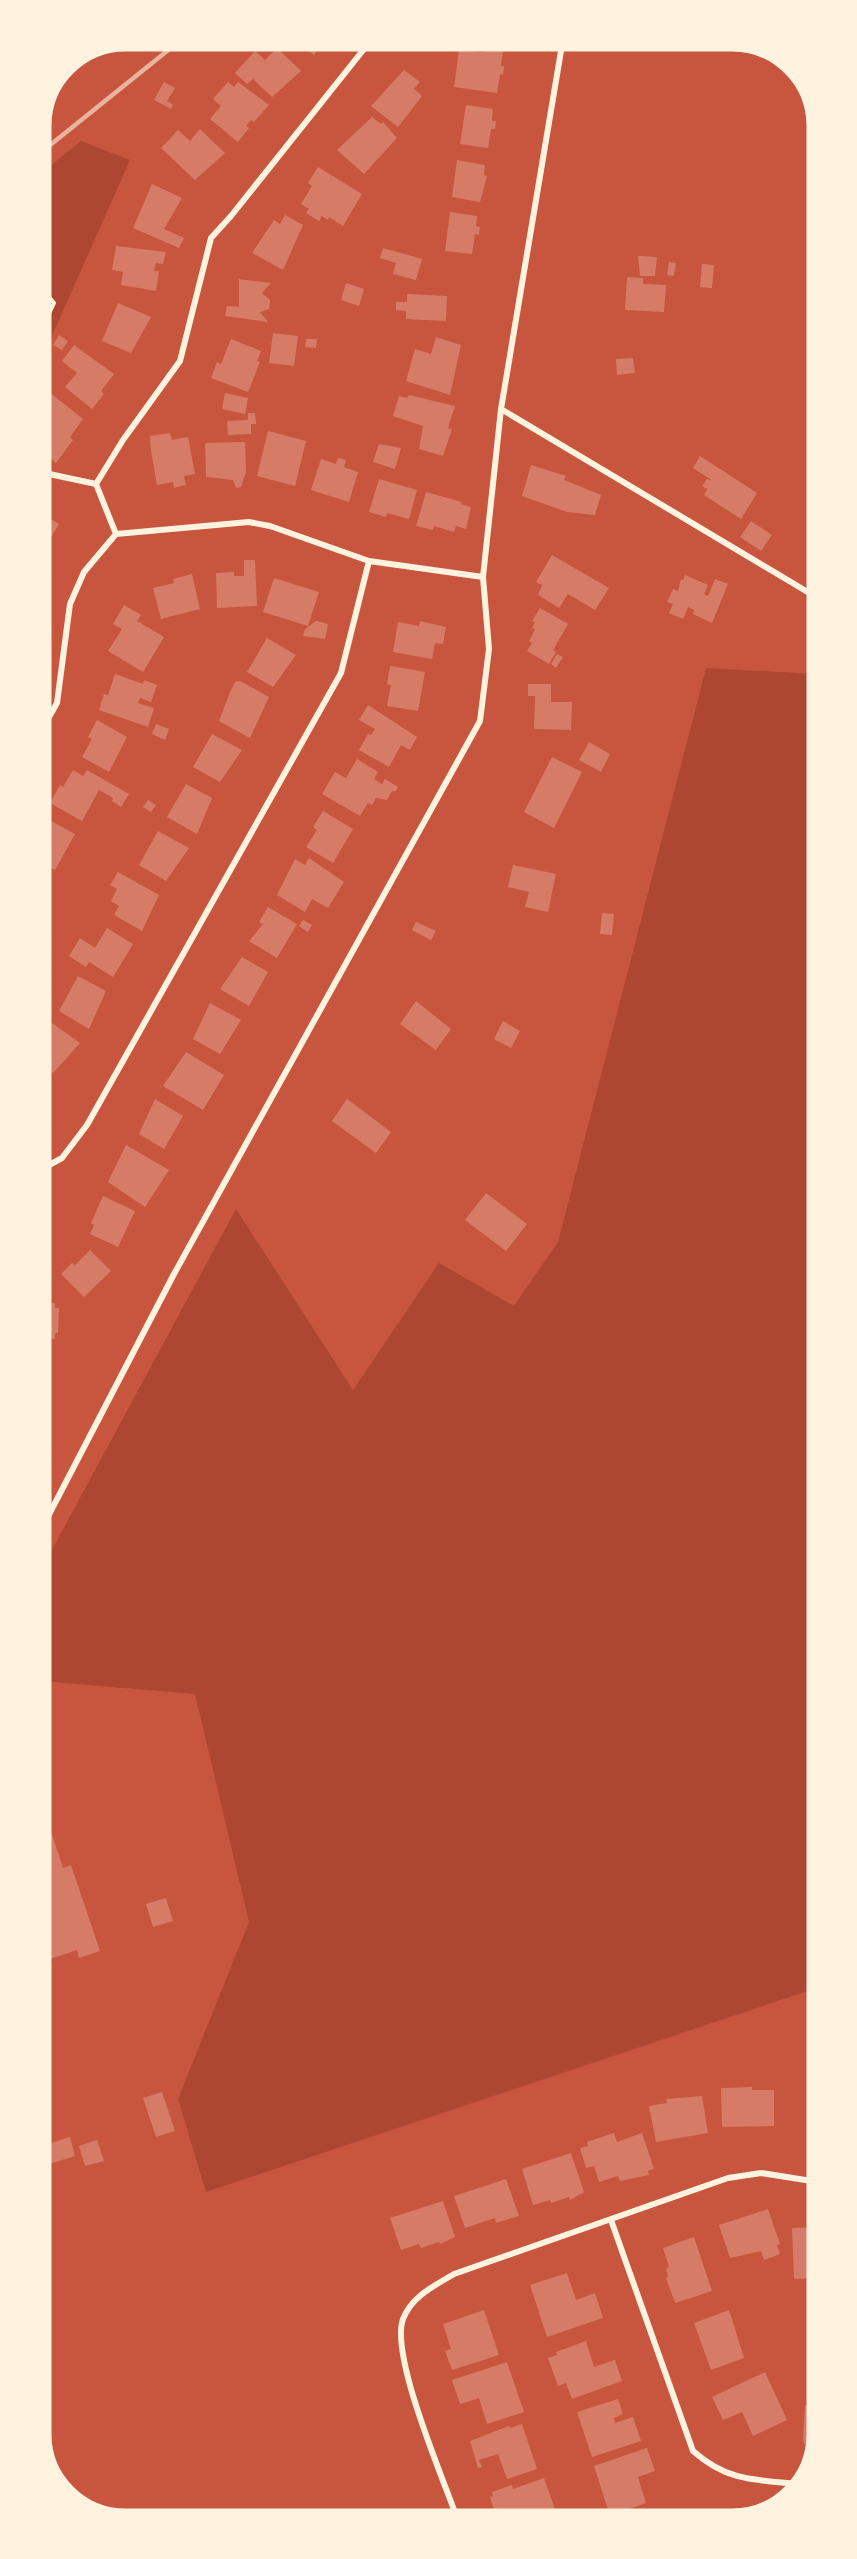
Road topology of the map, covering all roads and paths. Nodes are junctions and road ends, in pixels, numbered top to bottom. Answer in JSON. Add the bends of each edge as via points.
{"nodes":[{"id":1,"x":364,"y":49,"type":"edge"},
{"id":2,"x":561,"y":50,"type":"edge"},
{"id":3,"x":50,"y":298,"type":"edge"},
{"id":4,"x":50,"y":312,"type":"edge"},
{"id":5,"x":501,"y":409,"type":"junction"},
{"id":6,"x":50,"y":474,"type":"edge"},
{"id":7,"x":96,"y":484,"type":"junction"},
{"id":8,"x":116,"y":534,"type":"junction"},
{"id":9,"x":369,"y":561,"type":"junction"},
{"id":10,"x":483,"y":577,"type":"junction"},
{"id":11,"x":808,"y":592,"type":"edge"},
{"id":12,"x":50,"y":715,"type":"edge"},
{"id":13,"x":50,"y":1165,"type":"edge"},
{"id":14,"x":50,"y":1513,"type":"edge"},
{"id":15,"x":808,"y":2180,"type":"edge"},
{"id":16,"x":611,"y":2220,"type":"junction"},
{"id":17,"x":789,"y":2483,"type":"edge"},
{"id":18,"x":455,"y":2510,"type":"edge"}],
"edges":[{"from":1,"to":7,"type":"street","via":[[211,238],[180,361]]},
{"from":2,"to":5,"type":"street"},
{"from":3,"to":4,"type":"path","via":[[54,303]]},
{"from":5,"to":10,"type":"street"},
{"from":5,"to":11,"type":"street"},
{"from":6,"to":7,"type":"street"},
{"from":7,"to":8,"type":"street"},
{"from":8,"to":9,"type":"street","via":[[249,522]]},
{"from":8,"to":12,"type":"street","via":[[84,572],[70,604],[66,653],[57,703]]},
{"from":9,"to":10,"type":"street"},
{"from":9,"to":13,"type":"street","via":[[341,673],[87,1125],[62,1158]]},
{"from":10,"to":14,"type":"street","via":[[489,650],[480,721],[174,1274]]},
{"from":15,"to":16,"type":"street","via":[[761,2173],[729,2178]]},
{"from":16,"to":17,"type":"street","via":[[693,2451],[710,2467],[743,2479]]},
{"from":16,"to":18,"type":"street","via":[[454,2274],[420,2294],[403,2319],[404,2365]]}]}
